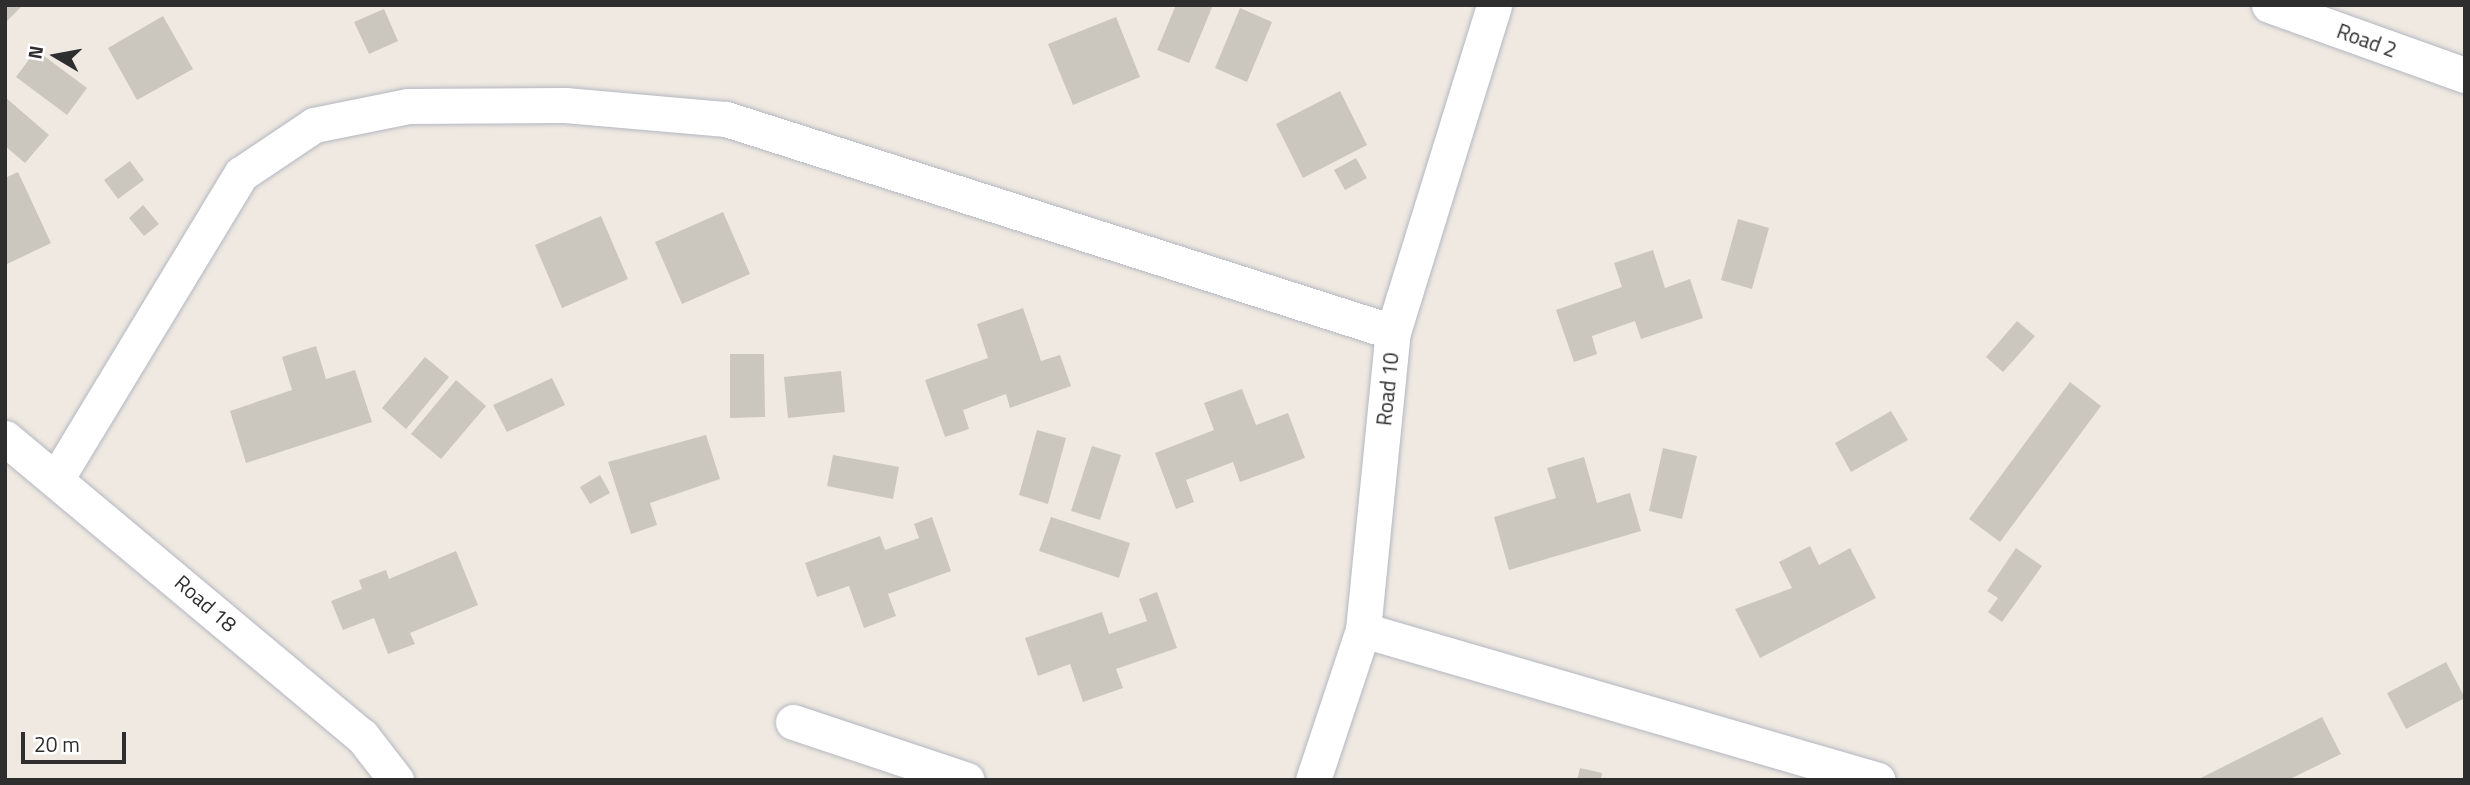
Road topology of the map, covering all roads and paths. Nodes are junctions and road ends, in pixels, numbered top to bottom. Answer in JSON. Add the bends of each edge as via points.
{"nodes":[{"id":1,"x":1494,"y":5,"type":"edge"},
{"id":2,"x":2269,"y":5,"type":"edge"},
{"id":3,"x":2465,"y":75,"type":"edge"},
{"id":4,"x":1393,"y":332,"type":"junction"},
{"id":5,"x":5,"y":438,"type":"edge"},
{"id":6,"x":58,"y":476,"type":"junction"},
{"id":7,"x":1363,"y":630,"type":"junction"},
{"id":8,"x":793,"y":722,"type":"dead end"},
{"id":9,"x":396,"y":780,"type":"edge"},
{"id":10,"x":967,"y":780,"type":"edge"},
{"id":11,"x":1313,"y":780,"type":"edge"},
{"id":12,"x":1878,"y":780,"type":"edge"}],
"edges":[{"from":1,"to":4,"type":"street","name":"Road 10"},
{"from":2,"to":3,"type":"street","name":"Road 2"},
{"from":4,"to":6,"type":"street","via":[[726,119],[565,105],[408,106],[314,125],[241,174]]},
{"from":4,"to":7,"type":"street","name":"Road 10"},
{"from":5,"to":6,"type":"street","name":"Road 18"},
{"from":6,"to":9,"type":"street","name":"Road 18","via":[[362,736]]},
{"from":7,"to":11,"type":"street","name":"Road 10"},
{"from":7,"to":12,"type":"street"},
{"from":8,"to":10,"type":"street"}]}
